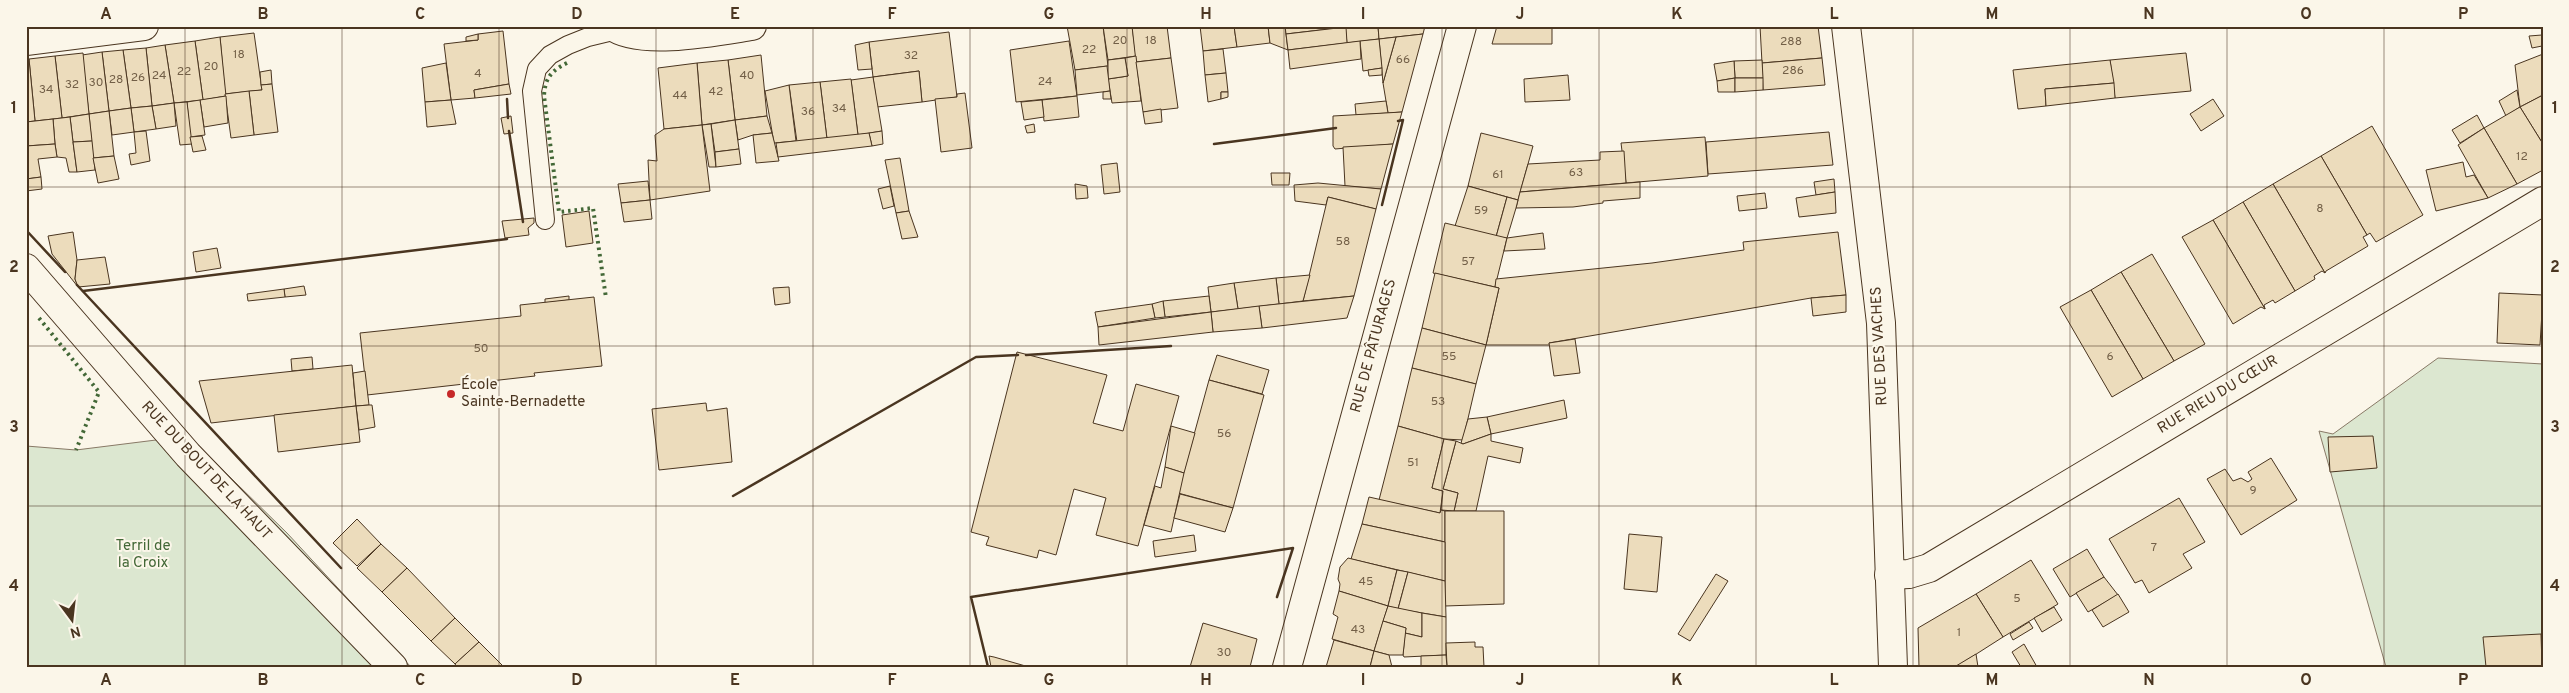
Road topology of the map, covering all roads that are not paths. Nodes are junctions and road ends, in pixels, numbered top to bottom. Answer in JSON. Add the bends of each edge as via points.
{"nodes":[{"id":1,"x":144,"y":26,"type":"edge"},
{"id":2,"x":752,"y":26,"type":"edge"},
{"id":3,"x":1462,"y":26,"type":"edge"},
{"id":4,"x":1846,"y":26,"type":"edge"},
{"id":5,"x":615,"y":28,"type":"edge"},
{"id":6,"x":26,"y":41,"type":"edge"},
{"id":7,"x":2543,"y":201,"type":"edge"},
{"id":8,"x":545,"y":220,"type":"dead end"},
{"id":9,"x":26,"y":268,"type":"edge"},
{"id":10,"x":1889,"y":574,"type":"junction"},
{"id":11,"x":393,"y":667,"type":"edge"},
{"id":12,"x":1287,"y":667,"type":"edge"},
{"id":13,"x":1893,"y":667,"type":"edge"}],
"edges":[{"from":1,"to":6,"type":"street"},
{"from":2,"to":5,"type":"street","via":[[654,37]]},
{"from":3,"to":12,"type":"street","name":"RUE DE PÂTURAGES"},
{"from":4,"to":10,"type":"street","name":"RUE DES VACHES","via":[[1880,305]]},
{"from":5,"to":8,"type":"lane","via":[[568,45],[550,55],[538,70],[532,91]]},
{"from":7,"to":10,"type":"street","name":"RUE RIEU DU CŒUR","via":[[1929,568],[1909,574]]},
{"from":9,"to":11,"type":"street","name":"RUE DU BOUT DE LA HAUT","via":[[188,455]]},
{"from":10,"to":13,"type":"street","name":"RUE DES VACHES"}]}
